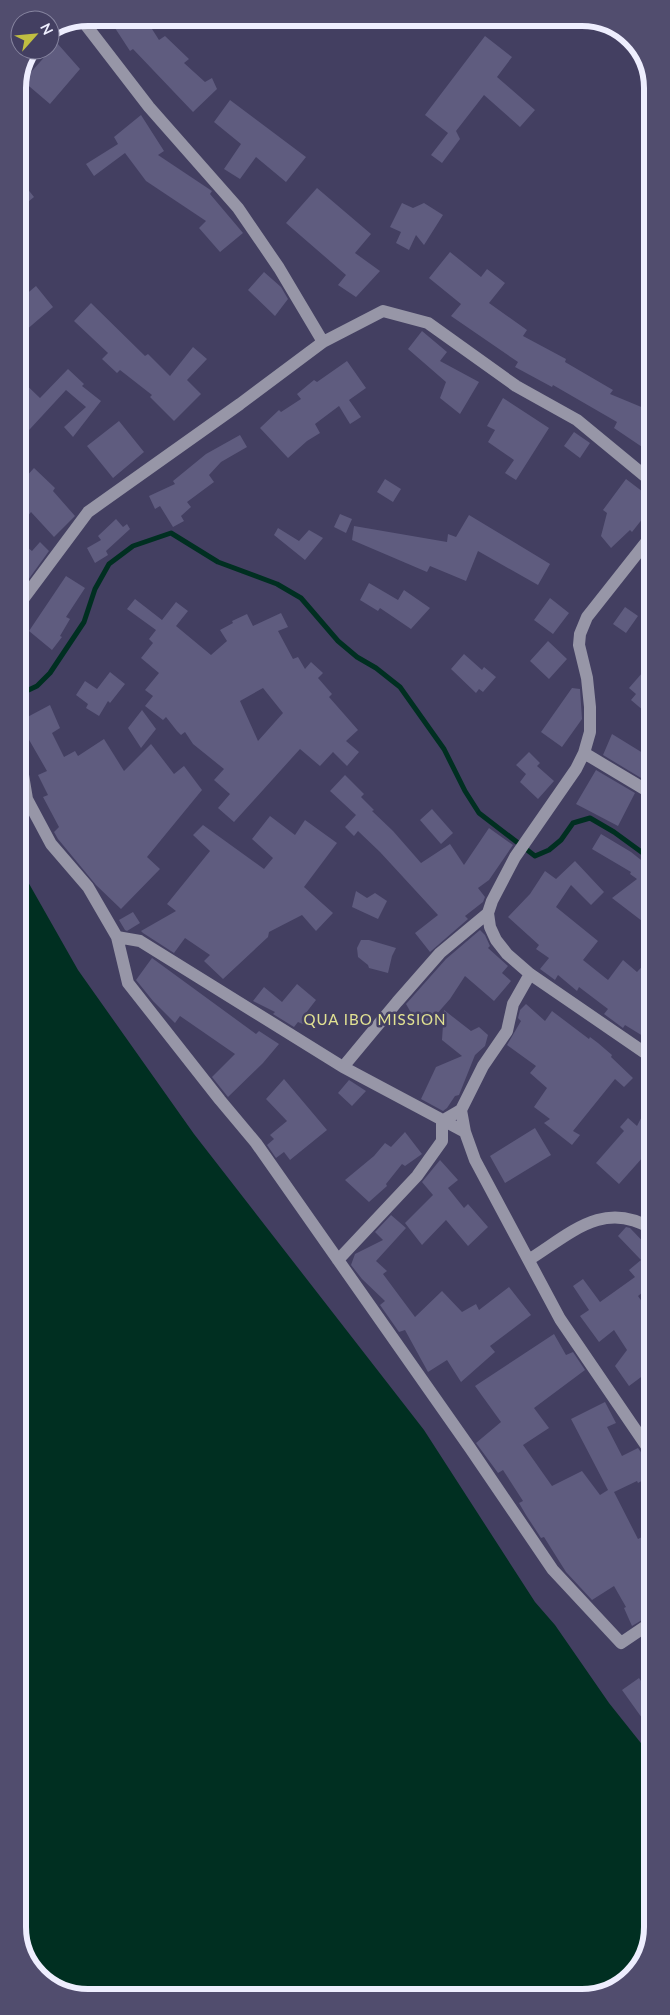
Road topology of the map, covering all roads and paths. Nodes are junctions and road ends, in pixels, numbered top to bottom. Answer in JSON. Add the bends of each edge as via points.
{"nodes":[{"id":1,"x":87,"y":26,"type":"edge"},
{"id":2,"x":323,"y":342,"type":"junction"},
{"id":3,"x":644,"y":475,"type":"edge"},
{"id":4,"x":644,"y":545,"type":"edge"},
{"id":5,"x":26,"y":595,"type":"edge"},
{"id":6,"x":584,"y":753,"type":"junction"},
{"id":7,"x":644,"y":789,"type":"edge"},
{"id":8,"x":26,"y":793,"type":"edge"},
{"id":9,"x":488,"y":913,"type":"junction"},
{"id":10,"x":117,"y":937,"type":"junction"},
{"id":11,"x":530,"y":974,"type":"junction"},
{"id":12,"x":644,"y":1052,"type":"edge"},
{"id":13,"x":343,"y":1067,"type":"junction"},
{"id":14,"x":461,"y":1110,"type":"junction"},
{"id":15,"x":442,"y":1121,"type":"junction"},
{"id":16,"x":465,"y":1132,"type":"junction"},
{"id":17,"x":644,"y":1224,"type":"edge"},
{"id":18,"x":530,"y":1259,"type":"junction"},
{"id":19,"x":338,"y":1260,"type":"junction"},
{"id":20,"x":644,"y":1435,"type":"edge"},
{"id":21,"x":641,"y":1438,"type":"junction"},
{"id":22,"x":644,"y":1442,"type":"edge"},
{"id":23,"x":644,"y":1627,"type":"edge"}],
"edges":[{"from":1,"to":2,"type":"street","via":[[149,107],[238,208],[280,268]]},
{"from":2,"to":3,"type":"street","via":[[383,311],[428,323],[516,386],[577,420]]},
{"from":2,"to":5,"type":"street","via":[[88,512]]},
{"from":4,"to":6,"type":"street","via":[[586,617],[580,634],[578,645],[588,678],[590,707],[590,732]]},
{"from":6,"to":7,"type":"street"},
{"from":6,"to":9,"type":"street","via":[[516,855]]},
{"from":8,"to":10,"type":"street","via":[[51,844],[88,888]]},
{"from":9,"to":11,"type":"street","via":[[496,940]]},
{"from":9,"to":13,"type":"street","via":[[440,953]]},
{"from":10,"to":13,"type":"street","via":[[140,941]]},
{"from":10,"to":19,"type":"street","via":[[128,983],[256,1143]]},
{"from":11,"to":12,"type":"street"},
{"from":11,"to":14,"type":"street","via":[[513,1004],[507,1032],[483,1066]]},
{"from":13,"to":15,"type":"street"},
{"from":14,"to":15,"type":"street"},
{"from":14,"to":16,"type":"street"},
{"from":15,"to":16,"type":"street"},
{"from":15,"to":19,"type":"street","via":[[442,1141],[417,1176]]},
{"from":16,"to":18,"type":"street","via":[[476,1160]]},
{"from":17,"to":18,"type":"street","via":[[637,1220],[608,1217],[590,1222]]},
{"from":18,"to":21,"type":"street","via":[[560,1319]]},
{"from":19,"to":23,"type":"street","via":[[553,1570],[620,1643]]},
{"from":20,"to":21,"type":"street"},
{"from":21,"to":22,"type":"street"}]}
